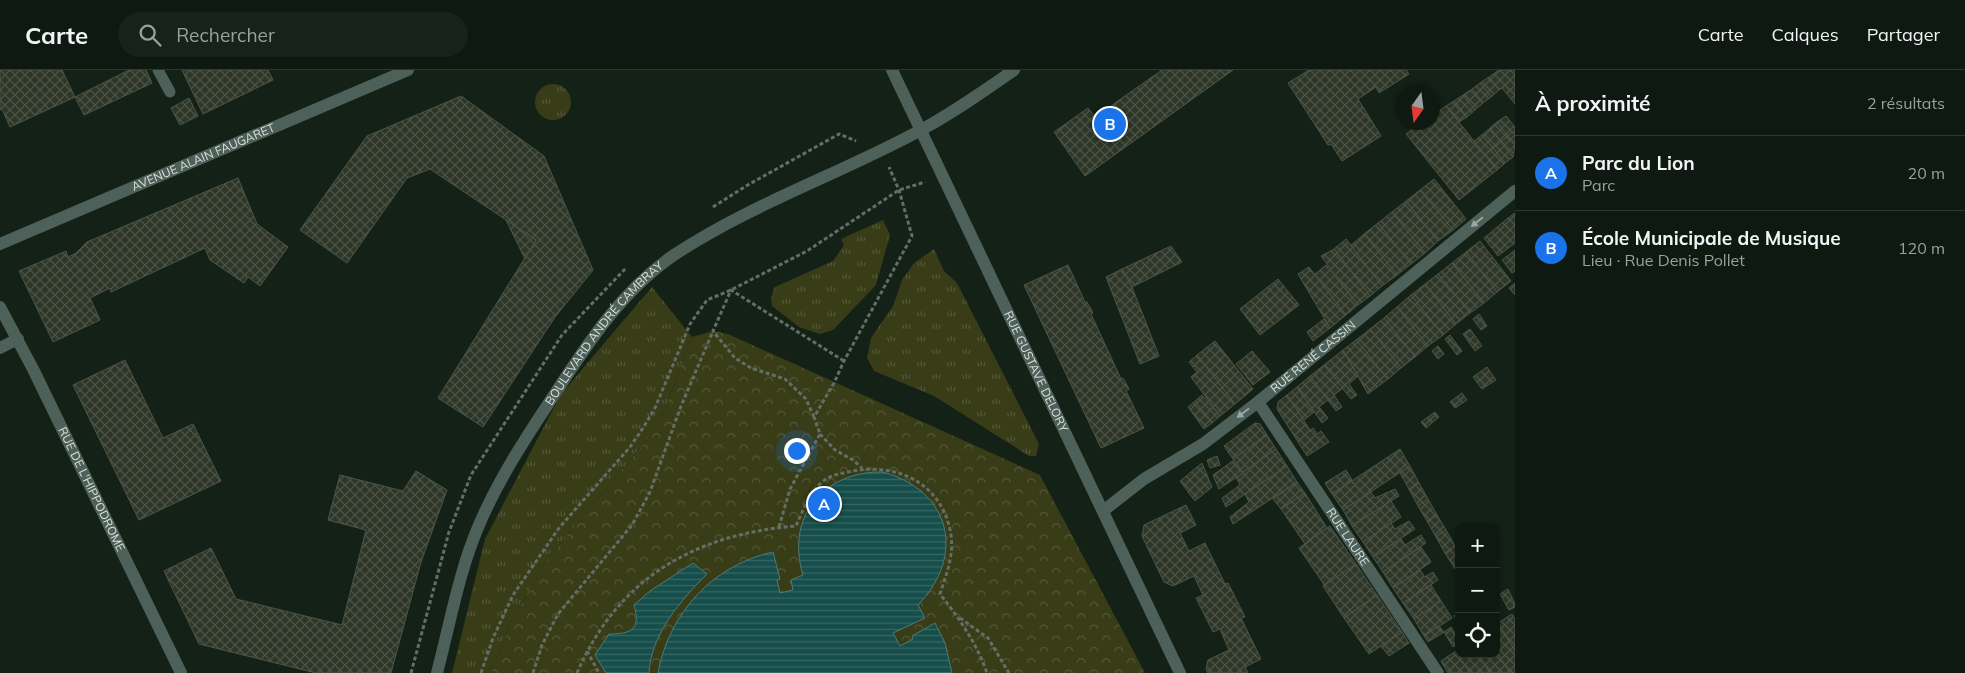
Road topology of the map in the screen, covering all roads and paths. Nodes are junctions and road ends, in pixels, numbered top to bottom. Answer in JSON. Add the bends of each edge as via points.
{"nodes":[{"id":1,"x":158,"y":70,"type":"edge"},
{"id":2,"x":408,"y":70,"type":"edge"},
{"id":3,"x":892,"y":70,"type":"edge"},
{"id":4,"x":1014,"y":70,"type":"edge"},
{"id":5,"x":170,"y":92,"type":"dead end"},
{"id":6,"x":920,"y":130,"type":"junction"},
{"id":7,"x":889,"y":165,"type":"dead end"},
{"id":8,"x":899,"y":190,"type":"junction"},
{"id":9,"x":1515,"y":191,"type":"edge"},
{"id":10,"x":0,"y":244,"type":"edge"},
{"id":11,"x":731,"y":290,"type":"junction"},
{"id":12,"x":0,"y":307,"type":"edge"},
{"id":13,"x":714,"y":331,"type":"junction"},
{"id":14,"x":18,"y":340,"type":"junction"},
{"id":15,"x":0,"y":348,"type":"edge"},
{"id":16,"x":844,"y":361,"type":"junction"},
{"id":17,"x":1258,"y":402,"type":"junction"},
{"id":18,"x":814,"y":417,"type":"junction"},
{"id":19,"x":820,"y":434,"type":"junction"},
{"id":20,"x":862,"y":468,"type":"junction"},
{"id":21,"x":1103,"y":511,"type":"junction"},
{"id":22,"x":779,"y":528,"type":"junction"},
{"id":23,"x":957,"y":616,"type":"junction"},
{"id":24,"x":586,"y":651,"type":"junction"},
{"id":25,"x":181,"y":673,"type":"edge"},
{"id":26,"x":437,"y":673,"type":"edge"},
{"id":27,"x":481,"y":673,"type":"edge"},
{"id":28,"x":533,"y":673,"type":"edge"},
{"id":29,"x":577,"y":673,"type":"edge"},
{"id":30,"x":599,"y":673,"type":"edge"},
{"id":31,"x":987,"y":673,"type":"edge"},
{"id":32,"x":1009,"y":673,"type":"edge"},
{"id":33,"x":1180,"y":673,"type":"edge"},
{"id":34,"x":1438,"y":673,"type":"edge"}],
"edges":[{"from":1,"to":5,"type":"lane"},
{"from":2,"to":10,"type":"street","name":"AVENUE ALAIN FAUGARET"},
{"from":3,"to":6,"type":"street","name":"RUE GUSTAVE DELORY"},
{"from":4,"to":6,"type":"street","name":"BOULEVARD ANDRÉ CAMBRAY"},
{"from":6,"to":21,"type":"street","name":"RUE GUSTAVE DELORY"},
{"from":6,"to":26,"type":"street","name":"BOULEVARD ANDRÉ CAMBRAY","via":[[695,242],[654,269],[628,294],[578,358],[496,491],[468,554]]},
{"from":7,"to":8,"type":"path"},
{"from":8,"to":11,"type":"path","via":[[807,250]]},
{"from":8,"to":16,"type":"path","via":[[912,236]]},
{"from":9,"to":17,"type":"street","name":"RUE RENÉ CASSIN","one_way":true},
{"from":11,"to":13,"type":"path"},
{"from":11,"to":16,"type":"path"},
{"from":11,"to":27,"type":"path","via":[[707,300],[698,311],[643,428],[534,562],[501,620]]},
{"from":12,"to":14,"type":"street","name":"RUE DE L'HIPPODROME"},
{"from":13,"to":18,"type":"path","via":[[735,358],[751,368],[785,379],[806,399]]},
{"from":13,"to":28,"type":"path","via":[[637,517],[558,614],[542,645]]},
{"from":14,"to":15,"type":"street"},
{"from":14,"to":25,"type":"street","name":"RUE DE L'HIPPODROME"},
{"from":16,"to":18,"type":"path"},
{"from":17,"to":21,"type":"street","name":"RUE RENÉ CASSIN","one_way":true,"via":[[1203,444],[1144,479]]},
{"from":17,"to":34,"type":"street","name":"RUE LAURE"},
{"from":18,"to":19,"type":"path"},
{"from":19,"to":20,"type":"path","via":[[835,450]]},
{"from":19,"to":22,"type":"path","via":[[790,489]]},
{"from":20,"to":22,"type":"path","via":[[833,475],[819,485],[796,526]]},
{"from":20,"to":23,"type":"path","via":[[906,474],[930,492],[941,507],[948,522],[952,552],[940,594]]},
{"from":21,"to":33,"type":"street","name":"RUE GUSTAVE DELORY"},
{"from":22,"to":24,"type":"path","via":[[761,529],[712,542],[668,564],[644,581],[612,612]]},
{"from":23,"to":31,"type":"path"},
{"from":23,"to":32,"type":"path","via":[[988,638]]},
{"from":24,"to":29,"type":"path"},
{"from":24,"to":30,"type":"path"}]}
